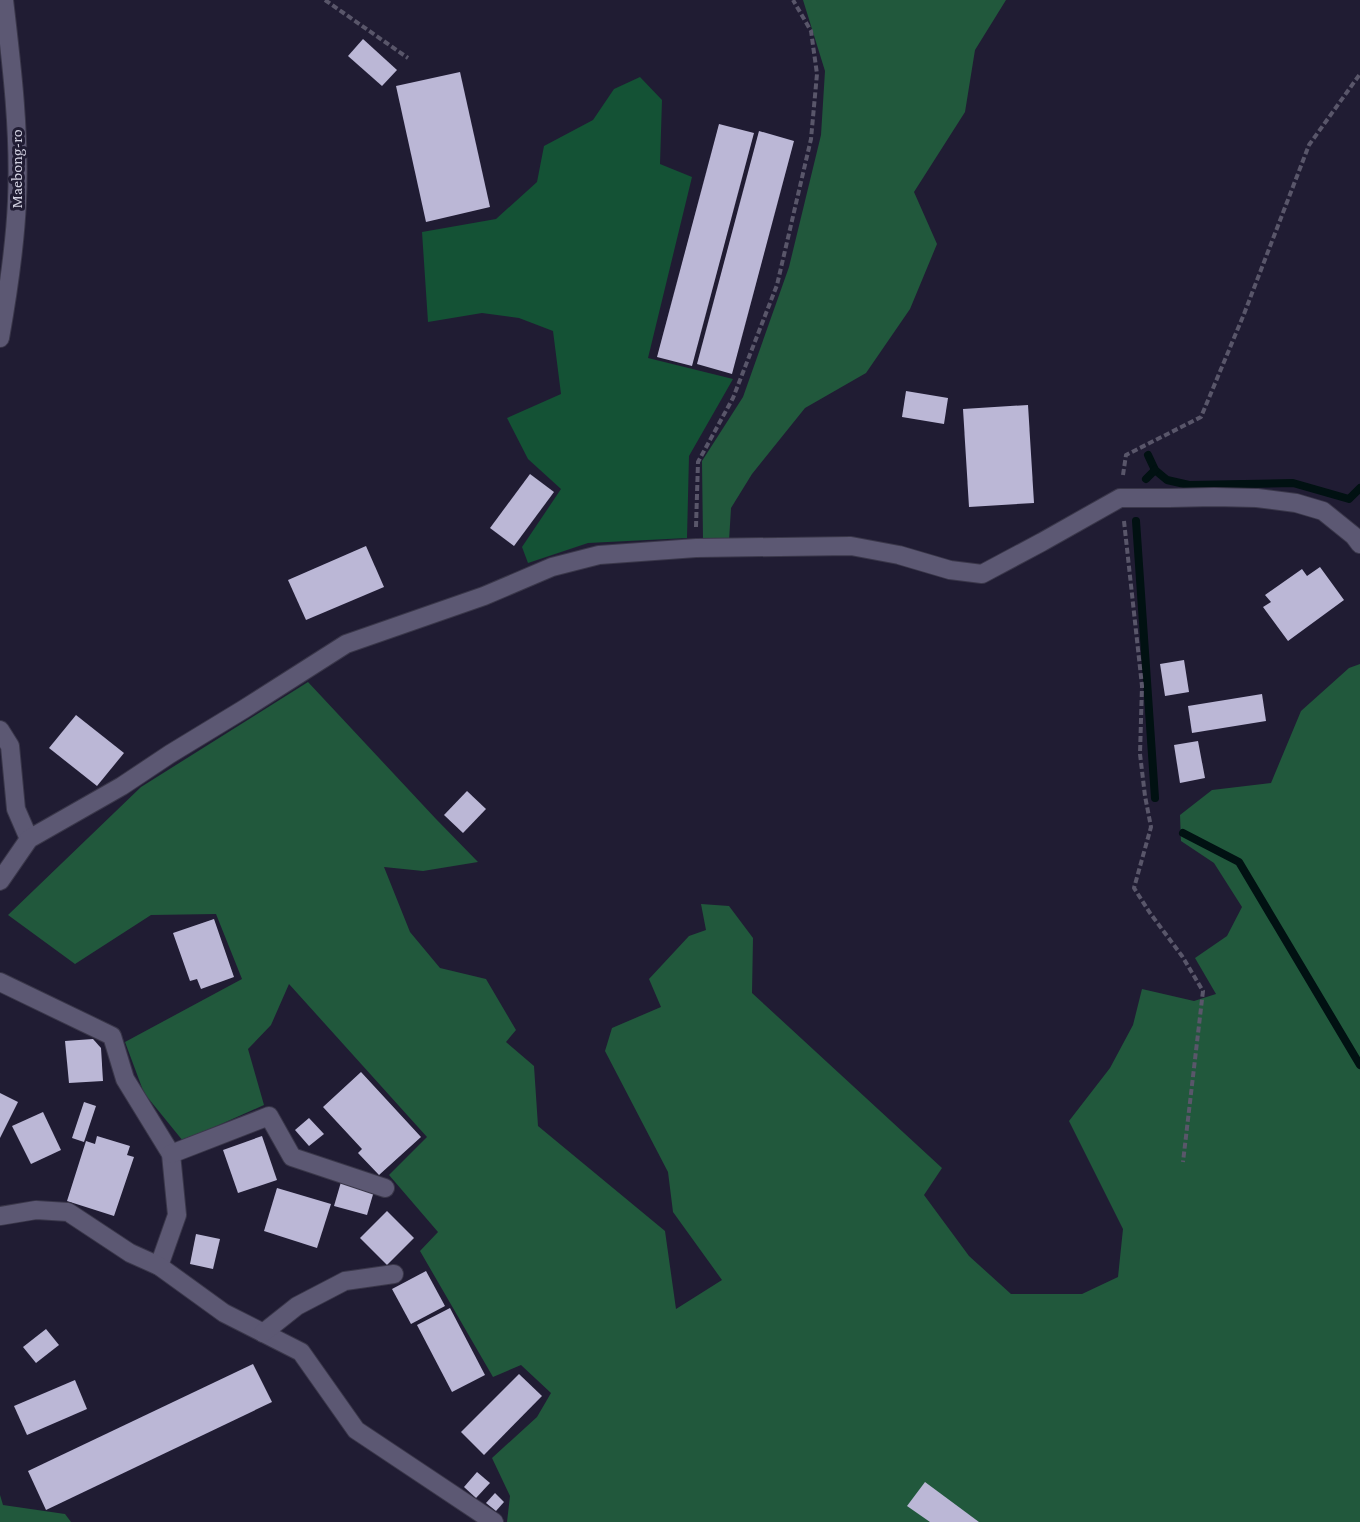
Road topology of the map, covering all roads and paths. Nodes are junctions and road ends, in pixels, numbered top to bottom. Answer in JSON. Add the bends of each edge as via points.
{"nodes":[{"id":1,"x":4,"y":0,"type":"edge"},
{"id":2,"x":325,"y":0,"type":"edge"},
{"id":3,"x":792,"y":0,"type":"edge"},
{"id":4,"x":408,"y":58,"type":"dead end"},
{"id":5,"x":1360,"y":74,"type":"edge"},
{"id":6,"x":0,"y":338,"type":"edge"},
{"id":7,"x":1120,"y":498,"type":"junction"},
{"id":8,"x":1360,"y":544,"type":"edge"},
{"id":9,"x":696,"y":548,"type":"junction"},
{"id":10,"x":0,"y":730,"type":"edge"},
{"id":11,"x":29,"y":838,"type":"junction"},
{"id":12,"x":0,"y":881,"type":"edge"},
{"id":13,"x":0,"y":982,"type":"edge"},
{"id":14,"x":171,"y":1154,"type":"junction"},
{"id":15,"x":1183,"y":1162,"type":"dead end"},
{"id":16,"x":385,"y":1188,"type":"dead end"},
{"id":17,"x":0,"y":1216,"type":"edge"},
{"id":18,"x":159,"y":1266,"type":"junction"},
{"id":19,"x":394,"y":1274,"type":"dead end"},
{"id":20,"x":263,"y":1333,"type":"junction"},
{"id":21,"x":494,"y":1522,"type":"edge"}],
"edges":[{"from":1,"to":6,"type":"street","name":"Maebong-ro","via":[[16,115],[17,201]]},
{"from":2,"to":4,"type":"path"},
{"from":3,"to":9,"type":"path","via":[[812,31],[817,74],[811,139],[777,285],[733,398],[698,462]]},
{"from":5,"to":7,"type":"path","via":[[1309,145],[1201,417],[1126,454]]},
{"from":7,"to":8,"type":"street","via":[[1246,498],[1296,503],[1323,511]]},
{"from":7,"to":9,"type":"street","via":[[982,574],[851,546]]},
{"from":7,"to":15,"type":"path","via":[[1142,686],[1140,754],[1151,827],[1134,888],[1203,991]]},
{"from":9,"to":11,"type":"street","via":[[599,555],[552,567],[484,596],[346,644],[122,786]]},
{"from":10,"to":11,"type":"street","via":[[10,746],[16,809]]},
{"from":11,"to":12,"type":"street"},
{"from":13,"to":14,"type":"street","via":[[112,1036],[125,1079]]},
{"from":14,"to":16,"type":"street","via":[[269,1116],[292,1157]]},
{"from":14,"to":18,"type":"street","via":[[177,1215]]},
{"from":17,"to":18,"type":"street","via":[[36,1210],[68,1212],[130,1253]]},
{"from":18,"to":20,"type":"street","via":[[224,1313]]},
{"from":19,"to":20,"type":"street","via":[[345,1281],[297,1306]]},
{"from":20,"to":21,"type":"street","via":[[301,1352],[356,1430]]}]}
